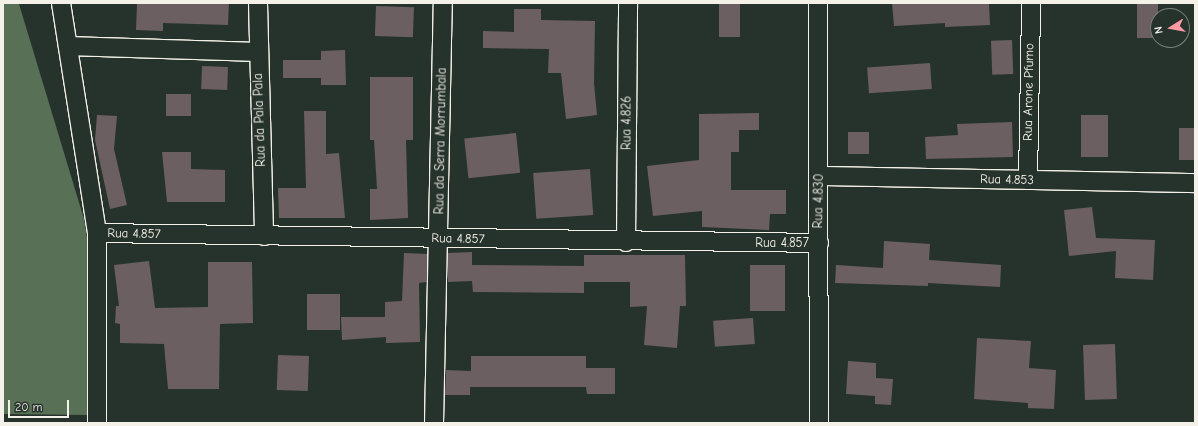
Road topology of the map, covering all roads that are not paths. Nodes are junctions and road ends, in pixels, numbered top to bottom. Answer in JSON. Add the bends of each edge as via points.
{"nodes":[{"id":1,"x":61,"y":3,"type":"edge"},
{"id":2,"x":258,"y":3,"type":"edge"},
{"id":3,"x":443,"y":3,"type":"edge"},
{"id":4,"x":628,"y":3,"type":"edge"},
{"id":5,"x":818,"y":3,"type":"edge"},
{"id":6,"x":1031,"y":3,"type":"edge"},
{"id":7,"x":68,"y":46,"type":"junction"},
{"id":8,"x":258,"y":52,"type":"junction"},
{"id":9,"x":820,"y":176,"type":"junction"},
{"id":10,"x":1028,"y":180,"type":"junction"},
{"id":11,"x":1195,"y":183,"type":"edge"},
{"id":12,"x":97,"y":233,"type":"junction"},
{"id":13,"x":264,"y":236,"type":"junction"},
{"id":14,"x":439,"y":239,"type":"junction"},
{"id":15,"x":626,"y":242,"type":"junction"},
{"id":16,"x":819,"y":243,"type":"junction"},
{"id":17,"x":97,"y":423,"type":"edge"},
{"id":18,"x":434,"y":423,"type":"edge"},
{"id":19,"x":819,"y":423,"type":"edge"}],
"edges":[{"from":1,"to":7,"type":"street"},
{"from":2,"to":8,"type":"street","name":"Rua da Pala Pala"},
{"from":3,"to":14,"type":"street","name":"Rua da Serra Morrumbala"},
{"from":4,"to":15,"type":"street","name":"Rua 4.826"},
{"from":5,"to":9,"type":"street","name":"Rua 4.830"},
{"from":6,"to":10,"type":"street","name":"Rua Arone Pfumo"},
{"from":7,"to":8,"type":"street"},
{"from":7,"to":12,"type":"street"},
{"from":8,"to":13,"type":"street","name":"Rua da Pala Pala"},
{"from":9,"to":10,"type":"street","name":"Rua 4.853"},
{"from":9,"to":16,"type":"street","name":"Rua 4.830"},
{"from":10,"to":11,"type":"street","name":"Rua 4.853"},
{"from":12,"to":13,"type":"street","name":"Rua 4.857"},
{"from":12,"to":17,"type":"street"},
{"from":13,"to":14,"type":"street","name":"Rua 4.857"},
{"from":14,"to":15,"type":"street","name":"Rua 4.857"},
{"from":14,"to":18,"type":"street","name":"Rua da Serra Morrumbala"},
{"from":15,"to":16,"type":"street","name":"Rua 4.857"},
{"from":16,"to":19,"type":"street","name":"Rua 4.830"}]}
